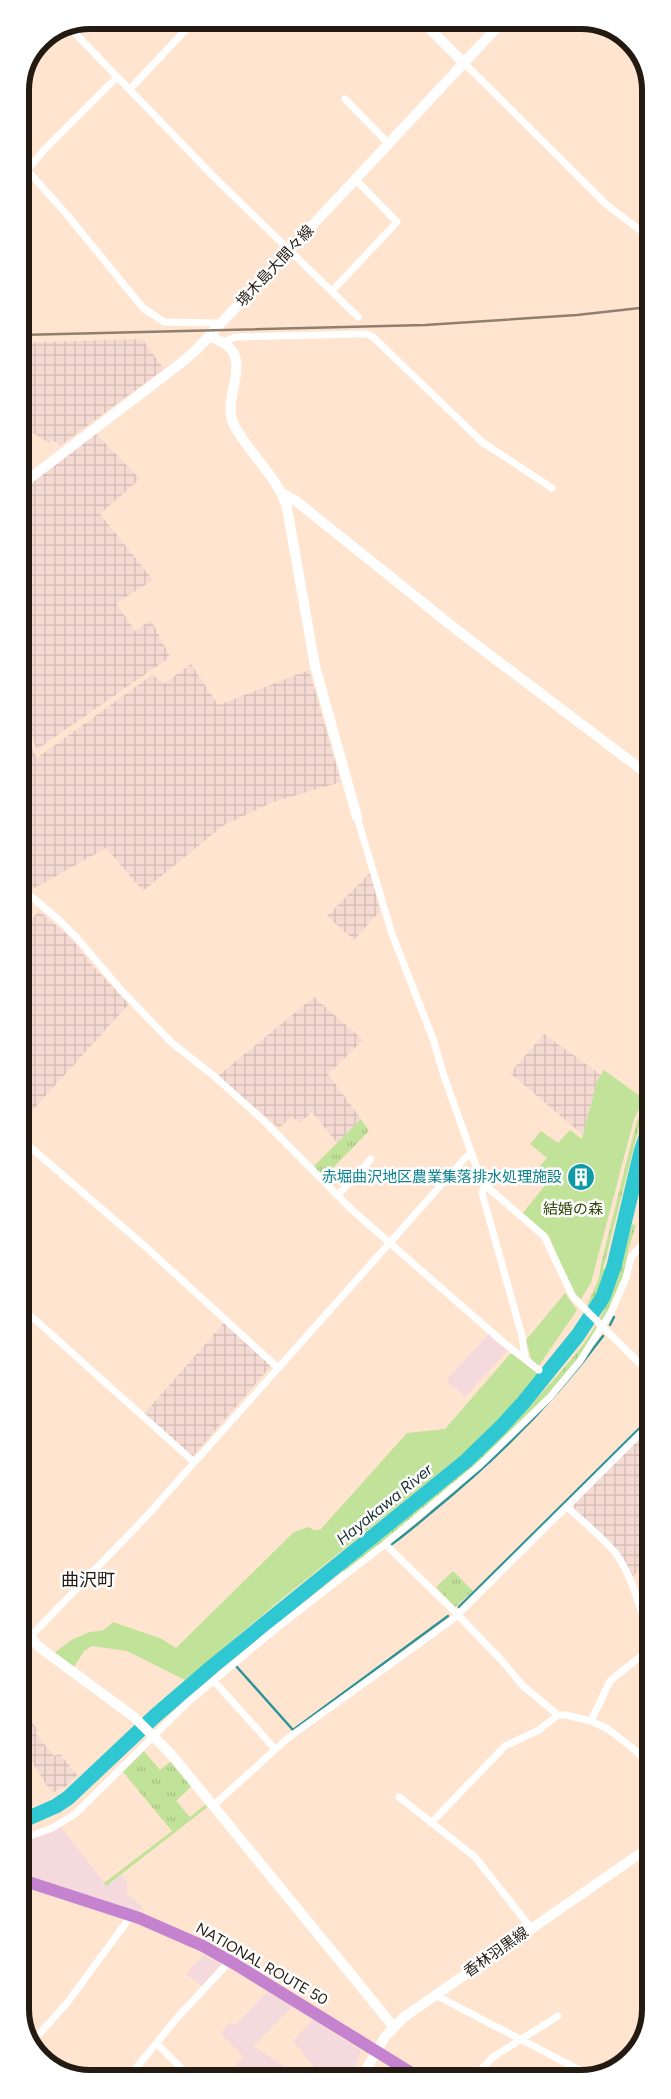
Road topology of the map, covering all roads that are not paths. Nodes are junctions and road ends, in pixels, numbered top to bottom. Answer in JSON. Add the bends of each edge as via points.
{"nodes":[{"id":1,"x":187,"y":29,"type":"edge"},
{"id":2,"x":430,"y":29,"type":"edge"},
{"id":3,"x":496,"y":29,"type":"edge"},
{"id":4,"x":73,"y":31,"type":"edge"},
{"id":5,"x":464,"y":63,"type":"junction"},
{"id":6,"x":118,"y":77,"type":"junction"},
{"id":7,"x":130,"y":89,"type":"junction"},
{"id":8,"x":345,"y":99,"type":"dead end"},
{"id":9,"x":389,"y":144,"type":"junction"},
{"id":10,"x":29,"y":168,"type":"edge"},
{"id":11,"x":29,"y":170,"type":"edge"},
{"id":12,"x":356,"y":180,"type":"junction"},
{"id":13,"x":642,"y":231,"type":"edge"},
{"id":14,"x":290,"y":250,"type":"junction"},
{"id":15,"x":332,"y":291,"type":"junction"},
{"id":16,"x":358,"y":317,"type":"dead end"},
{"id":17,"x":222,"y":323,"type":"junction"},
{"id":18,"x":210,"y":337,"type":"junction"},
{"id":19,"x":224,"y":342,"type":"junction"},
{"id":20,"x":29,"y":479,"type":"edge"},
{"id":21,"x":552,"y":488,"type":"dead end"},
{"id":22,"x":283,"y":494,"type":"junction"},
{"id":23,"x":642,"y":770,"type":"edge"},
{"id":24,"x":358,"y":817,"type":"joint"},
{"id":25,"x":29,"y":895,"type":"edge"},
{"id":26,"x":29,"y":1146,"type":"edge"},
{"id":27,"x":472,"y":1153,"type":"junction"},
{"id":28,"x":371,"y":1159,"type":"dead end"},
{"id":29,"x":485,"y":1185,"type":"junction"},
{"id":30,"x":337,"y":1196,"type":"junction"},
{"id":31,"x":390,"y":1242,"type":"junction"},
{"id":32,"x":642,"y":1245,"type":"edge"},
{"id":33,"x":29,"y":1314,"type":"edge"},
{"id":34,"x":601,"y":1326,"type":"junction"},
{"id":35,"x":525,"y":1358,"type":"junction"},
{"id":36,"x":642,"y":1366,"type":"edge"},
{"id":37,"x":277,"y":1367,"type":"junction"},
{"id":38,"x":539,"y":1370,"type":"dead end"},
{"id":39,"x":642,"y":1432,"type":"edge"},
{"id":40,"x":194,"y":1462,"type":"junction"},
{"id":41,"x":567,"y":1507,"type":"junction"},
{"id":42,"x":385,"y":1544,"type":"junction"},
{"id":43,"x":457,"y":1614,"type":"junction"},
{"id":44,"x":642,"y":1616,"type":"edge"},
{"id":45,"x":29,"y":1636,"type":"edge"},
{"id":46,"x":32,"y":1640,"type":"junction"},
{"id":47,"x":29,"y":1642,"type":"edge"},
{"id":48,"x":642,"y":1655,"type":"edge"},
{"id":49,"x":214,"y":1681,"type":"junction"},
{"id":50,"x":558,"y":1715,"type":"junction"},
{"id":51,"x":591,"y":1721,"type":"junction"},
{"id":52,"x":153,"y":1736,"type":"junction"},
{"id":53,"x":275,"y":1750,"type":"junction"},
{"id":54,"x":642,"y":1758,"type":"edge"},
{"id":55,"x":399,"y":1797,"type":"dead end"},
{"id":56,"x":214,"y":1805,"type":"junction"},
{"id":57,"x":431,"y":1822,"type":"junction"},
{"id":58,"x":29,"y":1836,"type":"edge"},
{"id":59,"x":642,"y":1852,"type":"edge"},
{"id":60,"x":29,"y":1882,"type":"edge"},
{"id":61,"x":131,"y":1916,"type":"junction"},
{"id":62,"x":531,"y":1928,"type":"junction"},
{"id":63,"x":230,"y":1961,"type":"junction"},
{"id":64,"x":436,"y":1994,"type":"junction"},
{"id":65,"x":558,"y":2016,"type":"dead end"},
{"id":66,"x":394,"y":2026,"type":"junction"},
{"id":67,"x":40,"y":2033,"type":"dead end"},
{"id":68,"x":520,"y":2038,"type":"junction"},
{"id":69,"x":157,"y":2044,"type":"junction"},
{"id":70,"x":376,"y":2050,"type":"junction"},
{"id":71,"x":135,"y":2070,"type":"edge"},
{"id":72,"x":184,"y":2070,"type":"edge"},
{"id":73,"x":365,"y":2070,"type":"edge"},
{"id":74,"x":407,"y":2070,"type":"edge"},
{"id":75,"x":481,"y":2070,"type":"edge"},
{"id":76,"x":580,"y":2070,"type":"edge"}],
"edges":[{"from":1,"to":7,"type":"street"},
{"from":2,"to":5,"type":"street"},
{"from":3,"to":5,"type":"street","name":"境木島大間々線"},
{"from":4,"to":6,"type":"street"},
{"from":5,"to":9,"type":"street","name":"境木島大間々線"},
{"from":5,"to":13,"type":"street","via":[[608,204]]},
{"from":6,"to":7,"type":"street"},
{"from":6,"to":10,"type":"street"},
{"from":7,"to":14,"type":"street"},
{"from":8,"to":9,"type":"street"},
{"from":9,"to":12,"type":"street","name":"境木島大間々線"},
{"from":11,"to":17,"type":"street","via":[[143,308],[164,322]]},
{"from":12,"to":14,"type":"street","name":"境木島大間々線"},
{"from":12,"to":15,"type":"street","via":[[397,222]]},
{"from":14,"to":15,"type":"street"},
{"from":14,"to":17,"type":"street","name":"境木島大間々線"},
{"from":15,"to":16,"type":"street"},
{"from":17,"to":18,"type":"street","name":"境木島大間々線"},
{"from":18,"to":19,"type":"street"},
{"from":18,"to":20,"type":"street","name":"境木島大間々線","via":[[181,363]]},
{"from":19,"to":21,"type":"street","via":[[234,337],[367,334],[482,442]]},
{"from":19,"to":22,"type":"street","via":[[231,350],[237,370],[230,411],[234,424]]},
{"from":22,"to":23,"type":"street"},
{"from":22,"to":24,"type":"street","via":[[315,666]]},
{"from":24,"to":27,"type":"street","via":[[392,934]]},
{"from":25,"to":30,"type":"street","via":[[77,938],[172,1043],[264,1121]]},
{"from":26,"to":37,"type":"street"},
{"from":27,"to":29,"type":"street"},
{"from":27,"to":31,"type":"street"},
{"from":28,"to":30,"type":"street"},
{"from":29,"to":34,"type":"street","via":[[547,1240],[568,1291]]},
{"from":29,"to":35,"type":"street","via":[[482,1194],[522,1336]]},
{"from":30,"to":31,"type":"street"},
{"from":31,"to":35,"type":"street"},
{"from":31,"to":37,"type":"street"},
{"from":32,"to":34,"type":"street","via":[[631,1257],[621,1290]]},
{"from":33,"to":40,"type":"street"},
{"from":34,"to":36,"type":"street"},
{"from":34,"to":42,"type":"street","via":[[565,1379],[531,1416],[471,1474]]},
{"from":35,"to":38,"type":"street"},
{"from":37,"to":40,"type":"street"},
{"from":39,"to":41,"type":"street"},
{"from":40,"to":46,"type":"street"},
{"from":41,"to":43,"type":"street"},
{"from":41,"to":44,"type":"street","via":[[622,1564]]},
{"from":42,"to":43,"type":"street"},
{"from":42,"to":49,"type":"street"},
{"from":43,"to":50,"type":"street","via":[[523,1686]]},
{"from":43,"to":53,"type":"street"},
{"from":45,"to":46,"type":"street"},
{"from":46,"to":47,"type":"street"},
{"from":46,"to":52,"type":"street","via":[[137,1720]]},
{"from":48,"to":51,"type":"street","via":[[610,1682]]},
{"from":49,"to":52,"type":"street"},
{"from":49,"to":53,"type":"street"},
{"from":50,"to":51,"type":"street"},
{"from":50,"to":57,"type":"street","via":[[539,1730],[505,1746]]},
{"from":51,"to":54,"type":"street","via":[[608,1729]]},
{"from":52,"to":56,"type":"street"},
{"from":52,"to":58,"type":"street","via":[[75,1814],[52,1828]]},
{"from":53,"to":56,"type":"street"},
{"from":55,"to":57,"type":"street"},
{"from":56,"to":66,"type":"street"},
{"from":57,"to":62,"type":"street","via":[[476,1857]]},
{"from":59,"to":62,"type":"street","name":"香林羽黒線"},
{"from":60,"to":61,"type":"highway","name":"NATIONAL ROUTE 50"},
{"from":61,"to":63,"type":"highway","name":"NATIONAL ROUTE 50"},
{"from":61,"to":67,"type":"street","via":[[82,1984]]},
{"from":62,"to":64,"type":"street","name":"香林羽黒線"},
{"from":63,"to":69,"type":"street","via":[[197,1994]]},
{"from":63,"to":70,"type":"highway","name":"NATIONAL ROUTE 50"},
{"from":64,"to":66,"type":"street","name":"香林羽黒線"},
{"from":64,"to":68,"type":"street"},
{"from":65,"to":68,"type":"street"},
{"from":66,"to":70,"type":"street","name":"香林羽黒線"},
{"from":68,"to":75,"type":"street"},
{"from":68,"to":76,"type":"street"},
{"from":69,"to":71,"type":"street"},
{"from":69,"to":72,"type":"street"},
{"from":70,"to":73,"type":"street","name":"香林羽黒線"},
{"from":70,"to":74,"type":"highway","name":"NATIONAL ROUTE 50"}]}
